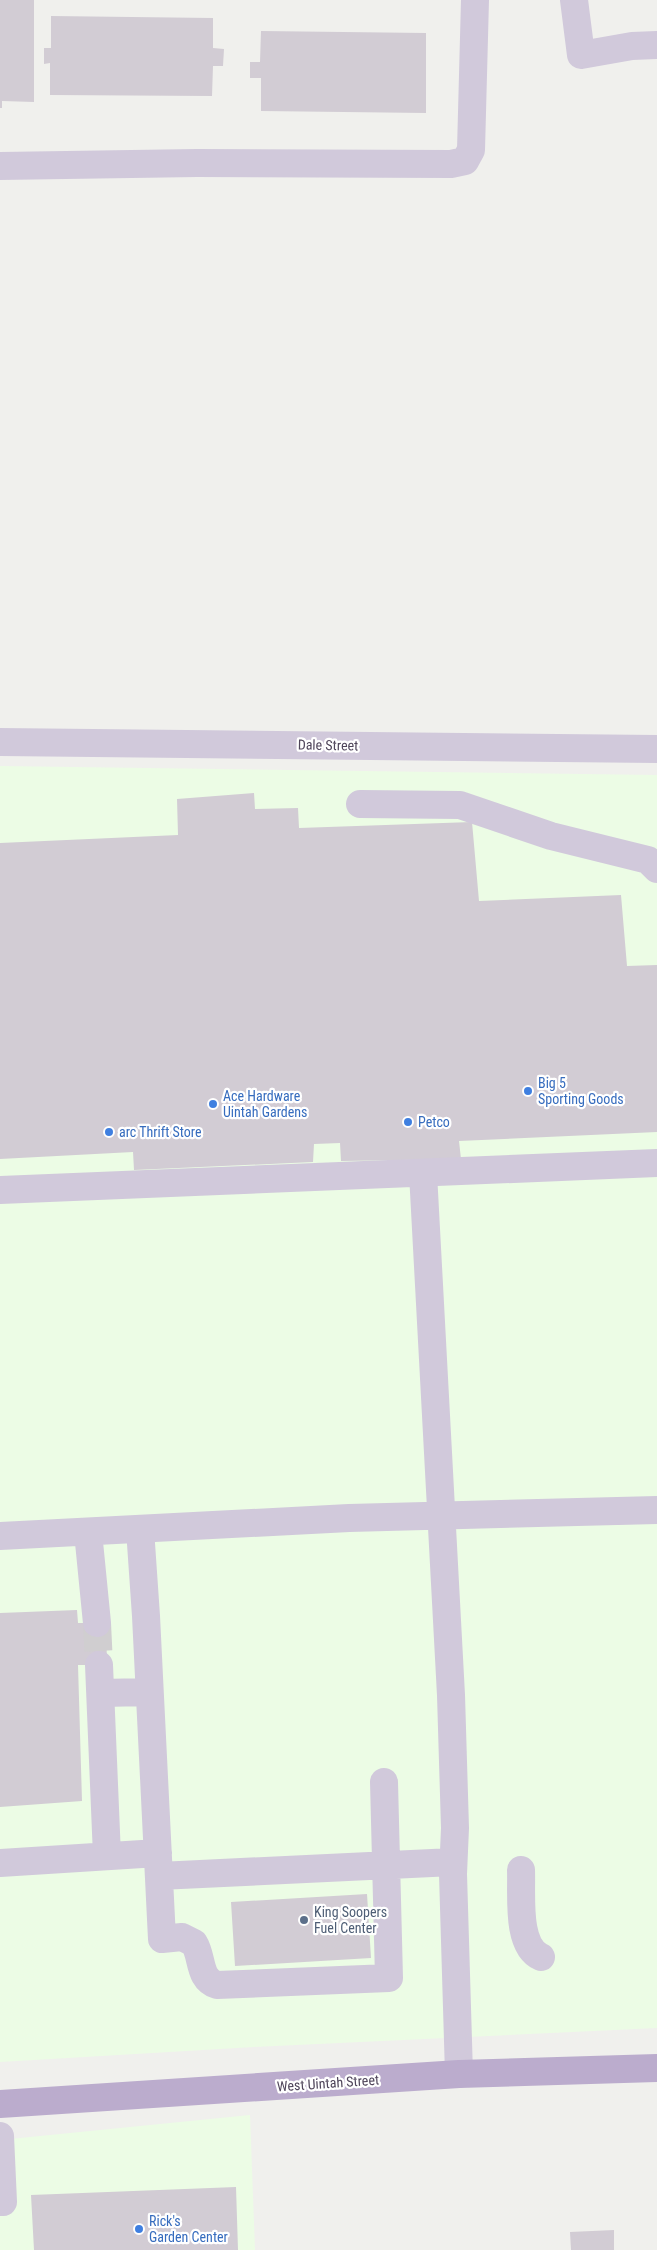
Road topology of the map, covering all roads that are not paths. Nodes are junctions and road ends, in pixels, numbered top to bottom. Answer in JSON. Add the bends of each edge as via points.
{"nodes":[{"id":1,"x":475,"y":0,"type":"edge"},
{"id":2,"x":574,"y":0,"type":"edge"},
{"id":3,"x":657,"y":45,"type":"edge"},
{"id":4,"x":0,"y":166,"type":"edge"},
{"id":5,"x":0,"y":742,"type":"edge"},
{"id":6,"x":657,"y":749,"type":"edge"},
{"id":7,"x":360,"y":804,"type":"dead end"},
{"id":8,"x":657,"y":869,"type":"edge"},
{"id":9,"x":657,"y":1163,"type":"edge"},
{"id":10,"x":423,"y":1172,"type":"junction"},
{"id":11,"x":0,"y":1190,"type":"edge"},
{"id":12,"x":657,"y":1510,"type":"edge"},
{"id":13,"x":441,"y":1515,"type":"junction"},
{"id":14,"x":140,"y":1529,"type":"junction"},
{"id":15,"x":88,"y":1532,"type":"junction"},
{"id":16,"x":0,"y":1536,"type":"edge"},
{"id":17,"x":97,"y":1623,"type":"tunnel mouth"},
{"id":18,"x":99,"y":1665,"type":"tunnel mouth"},
{"id":19,"x":149,"y":1692,"type":"junction"},
{"id":20,"x":101,"y":1694,"type":"junction"},
{"id":21,"x":384,"y":1782,"type":"dead end"},
{"id":22,"x":108,"y":1856,"type":"junction"},
{"id":23,"x":453,"y":1862,"type":"junction"},
{"id":24,"x":0,"y":1863,"type":"edge"},
{"id":25,"x":158,"y":1865,"type":"junction"},
{"id":26,"x":386,"y":1865,"type":"junction"},
{"id":27,"x":522,"y":1870,"type":"dead end"},
{"id":28,"x":541,"y":1957,"type":"dead end"},
{"id":29,"x":657,"y":2068,"type":"edge"},
{"id":30,"x":459,"y":2074,"type":"junction"},
{"id":31,"x":0,"y":2104,"type":"edge"},
{"id":32,"x":0,"y":2136,"type":"edge"},
{"id":33,"x":0,"y":2202,"type":"edge"}],
"edges":[{"from":1,"to":4,"type":"street","via":[[471,150],[465,161],[451,164]]},
{"from":2,"to":3,"type":"street","via":[[581,55],[615,48]]},
{"from":5,"to":6,"type":"street","name":"Dale Street"},
{"from":7,"to":8,"type":"street","via":[[460,805],[551,836],[648,860]]},
{"from":9,"to":10,"type":"street"},
{"from":10,"to":11,"type":"street"},
{"from":10,"to":13,"type":"street"},
{"from":12,"to":13,"type":"street"},
{"from":13,"to":14,"type":"street"},
{"from":13,"to":23,"type":"street","via":[[451,1695]]},
{"from":14,"to":15,"type":"street"},
{"from":14,"to":19,"type":"street"},
{"from":15,"to":16,"type":"street"},
{"from":15,"to":17,"type":"street"},
{"from":18,"to":20,"type":"street"},
{"from":19,"to":20,"type":"street"},
{"from":19,"to":25,"type":"street"},
{"from":20,"to":22,"type":"street"},
{"from":21,"to":26,"type":"street"},
{"from":22,"to":24,"type":"street"},
{"from":22,"to":25,"type":"street"},
{"from":23,"to":26,"type":"street"},
{"from":23,"to":30,"type":"street"},
{"from":25,"to":26,"type":"street"},
{"from":25,"to":26,"type":"street","via":[[162,1939],[182,1937],[194,1942],[202,1972],[210,1983],[217,1985],[389,1978]]},
{"from":27,"to":28,"type":"street","via":[[524,1936],[530,1950]]},
{"from":29,"to":30,"type":"main road","name":"West Uintah Street"},
{"from":30,"to":31,"type":"main road","name":"West Uintah Street"},
{"from":32,"to":33,"type":"street","via":[[3,2202]]}]}
